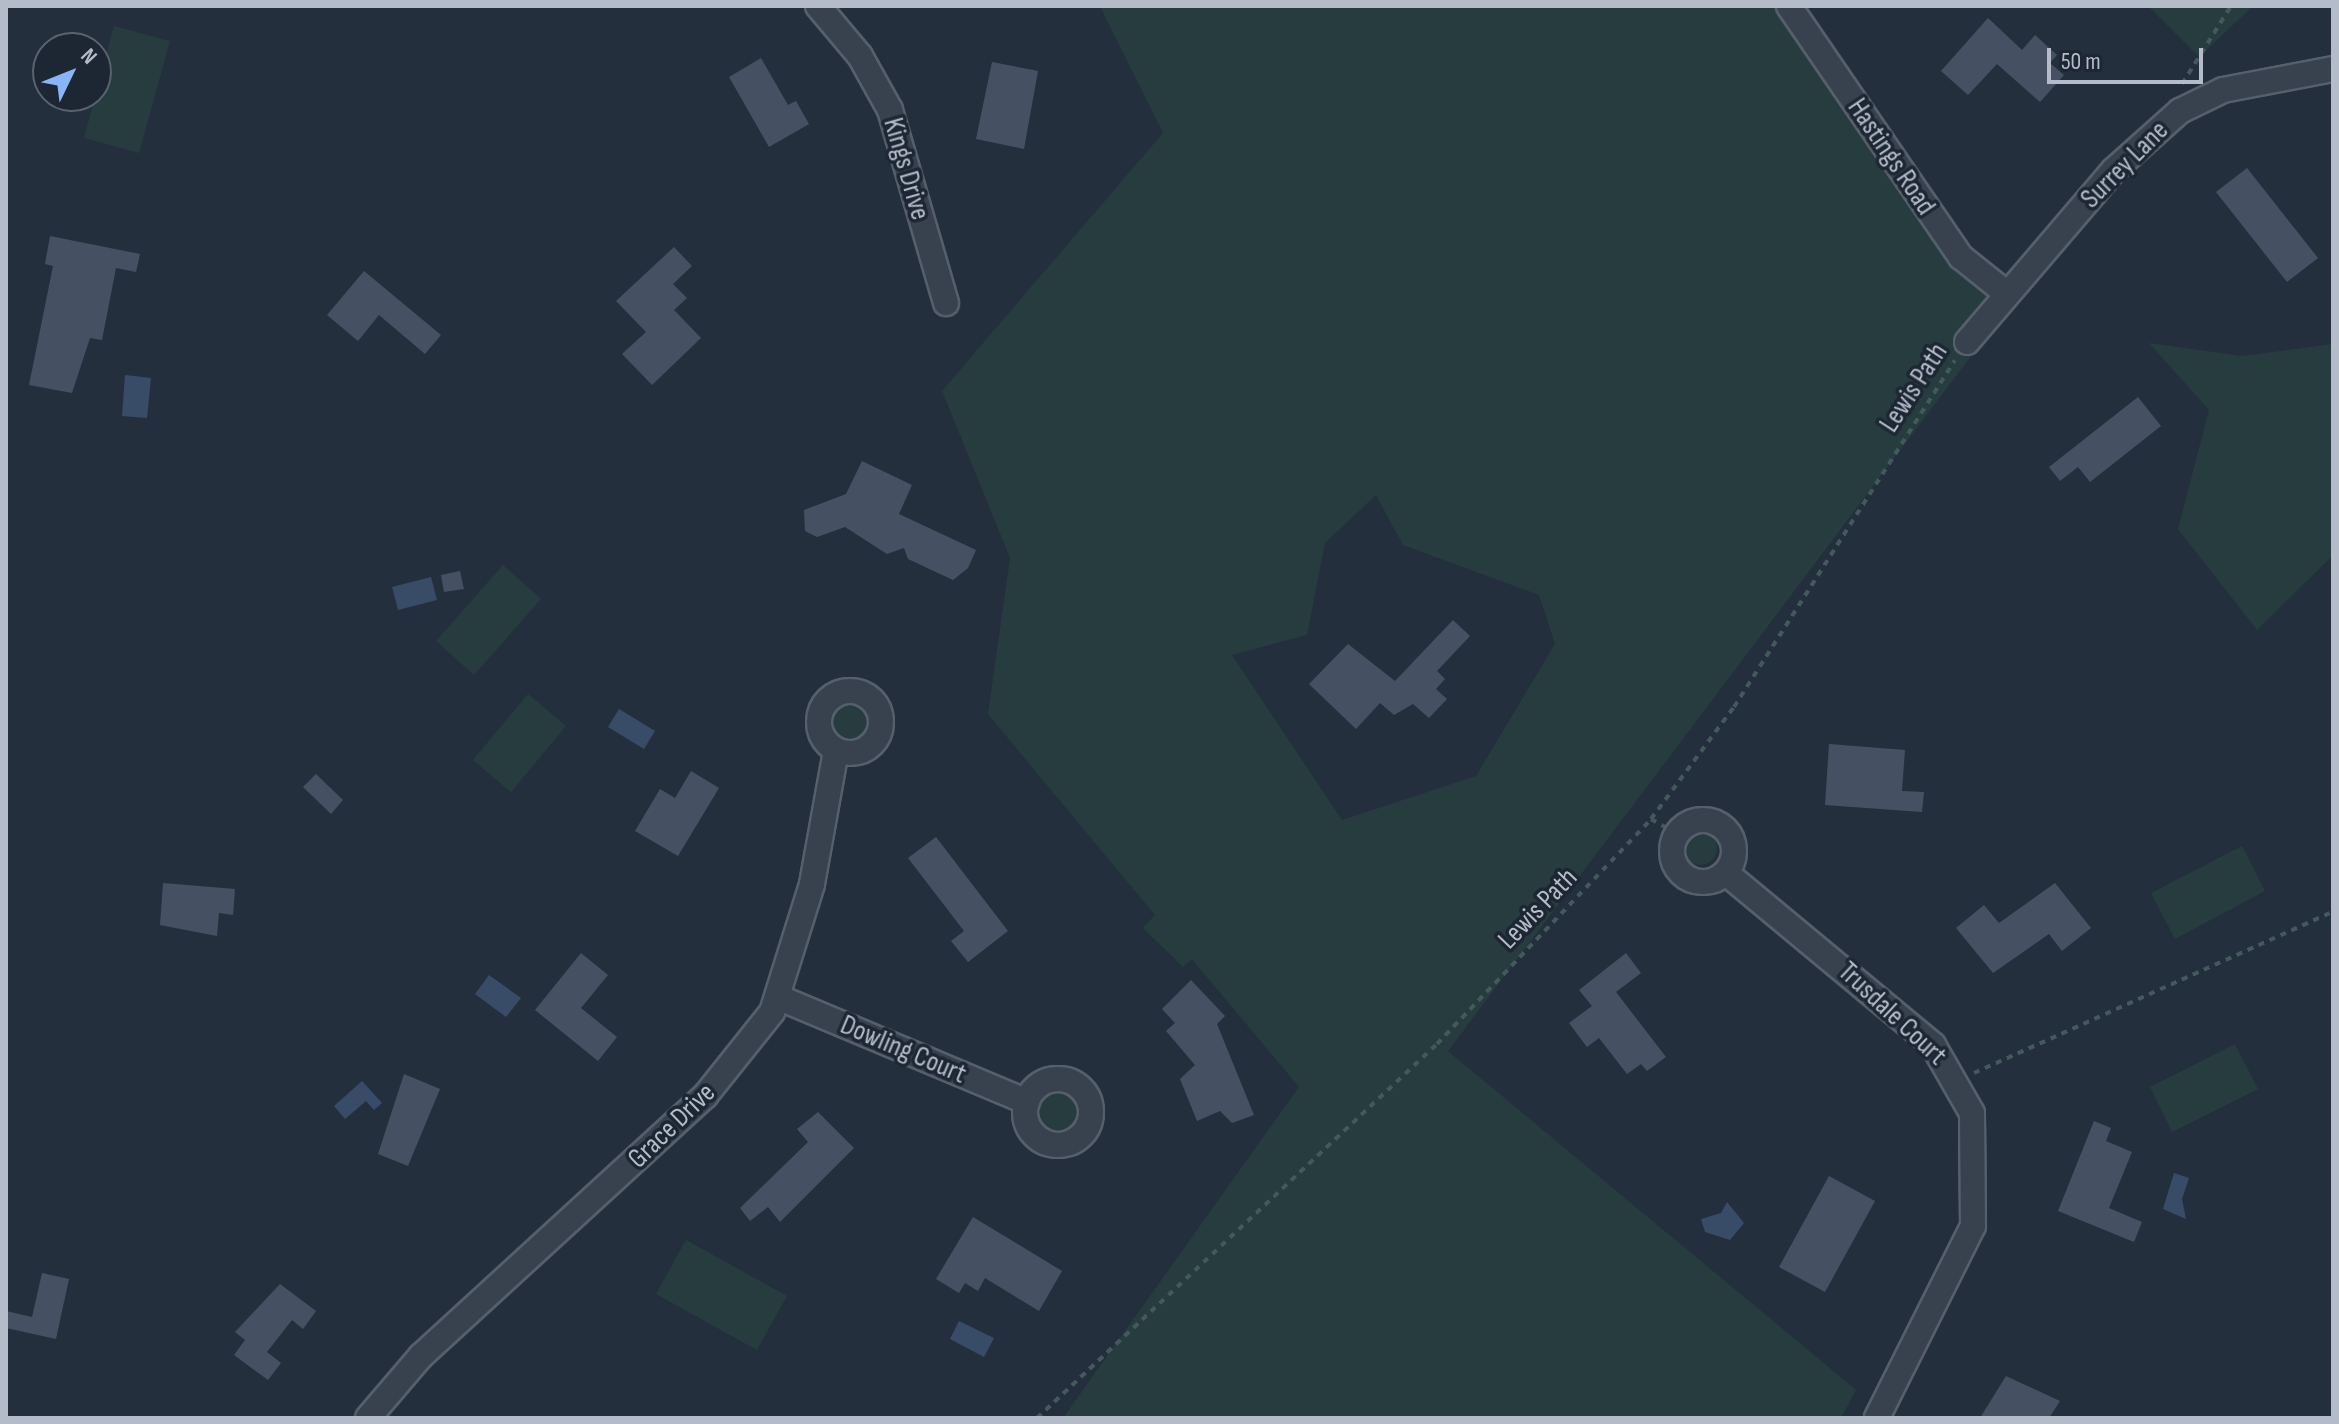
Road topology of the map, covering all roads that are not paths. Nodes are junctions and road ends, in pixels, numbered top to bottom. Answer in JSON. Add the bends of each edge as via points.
{"nodes":[{"id":1,"x":818,"y":6,"type":"edge"},
{"id":2,"x":1789,"y":6,"type":"edge"},
{"id":3,"x":2333,"y":69,"type":"edge"},
{"id":4,"x":2007,"y":294,"type":"junction"},
{"id":5,"x":946,"y":303,"type":"dead end"},
{"id":6,"x":1967,"y":342,"type":"road end"},
{"id":7,"x":836,"y":750,"type":"dead end"},
{"id":8,"x":1726,"y":873,"type":"junction"},
{"id":9,"x":780,"y":998,"type":"junction"},
{"id":10,"x":1027,"y":1102,"type":"dead end"},
{"id":11,"x":368,"y":1418,"type":"edge"},
{"id":12,"x":1877,"y":1418,"type":"edge"}],
"edges":[{"from":1,"to":5,"type":"street","name":"Kings Drive","via":[[860,56],[890,110]]},
{"from":2,"to":4,"type":"street","name":"Hastings Road","via":[[1961,257]]},
{"from":3,"to":4,"type":"street","name":"Surrey Lane","via":[[2223,90],[2180,111],[2114,170]]},
{"from":4,"to":6,"type":"street","name":"Surrey Lane"},
{"from":7,"to":9,"type":"street","name":"Grace Drive"},
{"from":8,"to":8,"type":"street","via":[[1708,882],[1688,878],[1672,854],[1677,834],[1703,820],[1723,827],[1734,854]]},
{"from":8,"to":12,"type":"street","name":"Trusdale Court","via":[[1889,1003],[1933,1045],[1956,1081],[1978,1145],[1973,1226]]},
{"from":9,"to":10,"type":"street","name":"Dowling Court"},
{"from":9,"to":11,"type":"street","name":"Grace Drive","via":[[705,1096],[421,1356]]}]}
